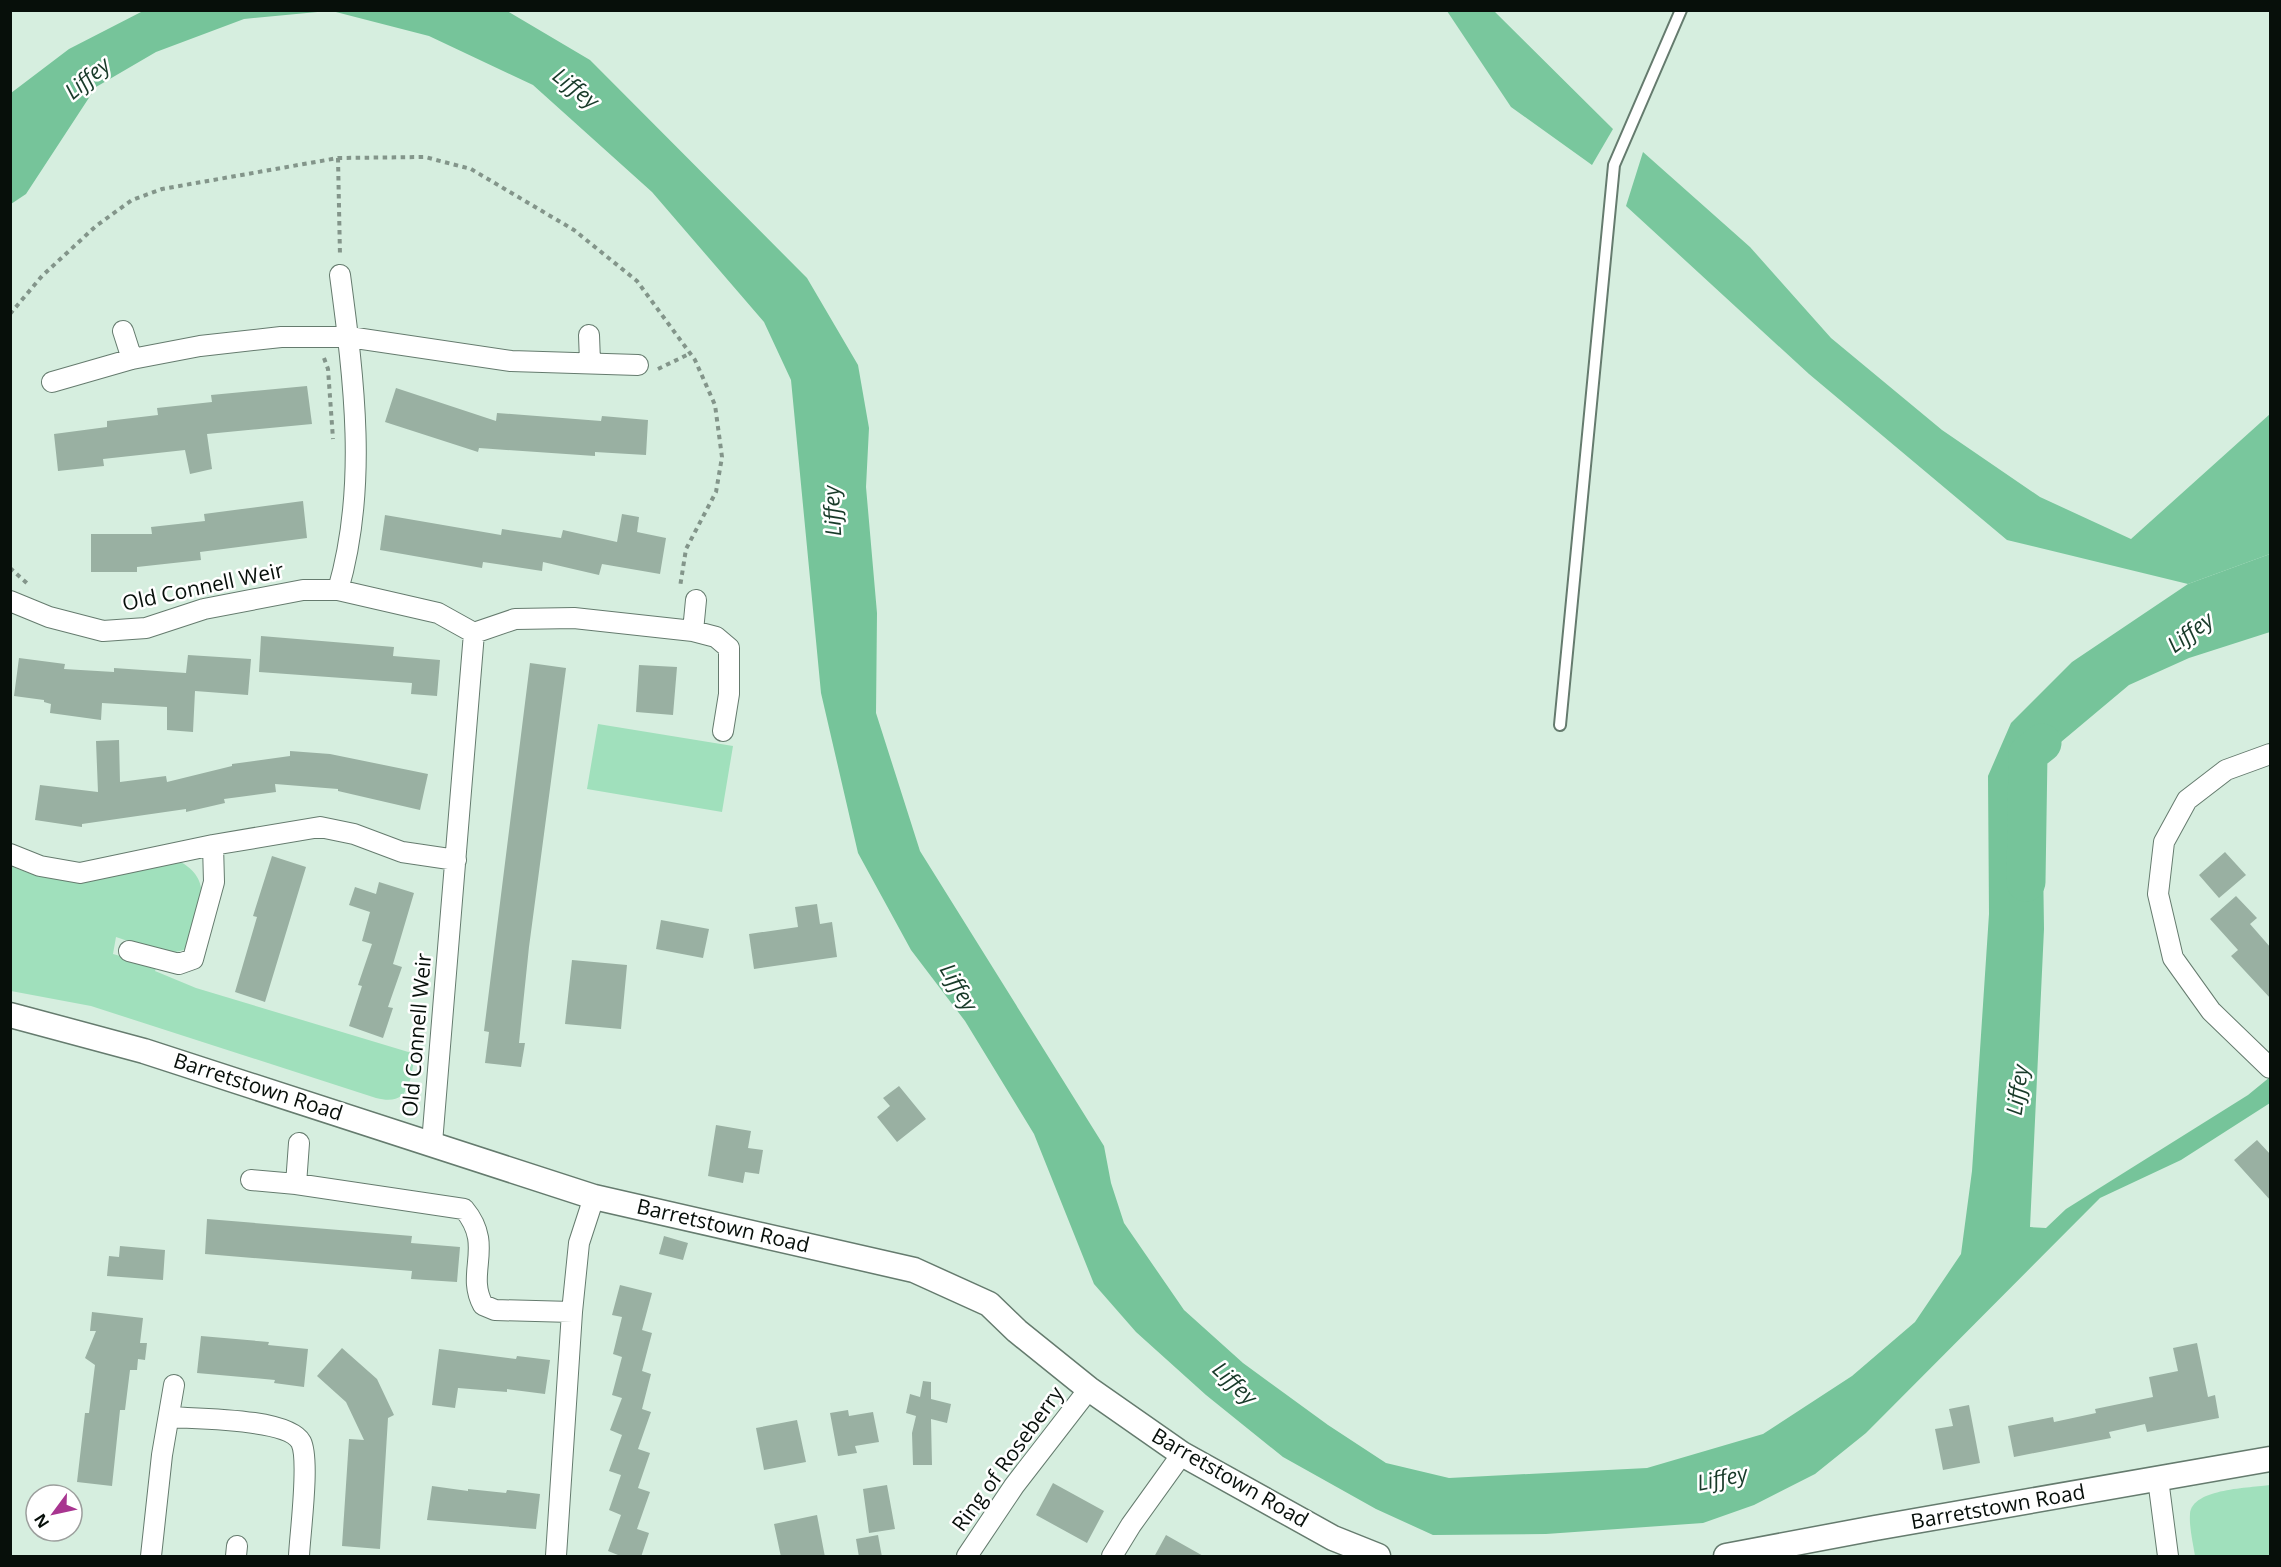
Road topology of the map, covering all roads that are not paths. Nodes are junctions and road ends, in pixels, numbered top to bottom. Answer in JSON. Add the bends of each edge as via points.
{"nodes":[{"id":1,"x":1681,"y":10,"type":"edge"},
{"id":2,"x":340,"y":275,"type":"road end"},
{"id":3,"x":123,"y":331,"type":"dead end"},
{"id":4,"x":589,"y":335,"type":"dead end"},
{"id":5,"x":349,"y":337,"type":"junction"},
{"id":6,"x":132,"y":358,"type":"junction"},
{"id":7,"x":590,"y":362,"type":"junction"},
{"id":8,"x":638,"y":365,"type":"dead end"},
{"id":9,"x":52,"y":382,"type":"dead end"},
{"id":10,"x":338,"y":590,"type":"junction"},
{"id":11,"x":696,"y":600,"type":"road end"},
{"id":12,"x":10,"y":601,"type":"edge"},
{"id":13,"x":693,"y":631,"type":"junction"},
{"id":14,"x":474,"y":633,"type":"junction"},
{"id":15,"x":1560,"y":725,"type":"dead end"},
{"id":16,"x":723,"y":731,"type":"dead end"},
{"id":17,"x":2271,"y":754,"type":"edge"},
{"id":18,"x":213,"y":845,"type":"junction"},
{"id":19,"x":10,"y":854,"type":"edge"},
{"id":20,"x":456,"y":860,"type":"junction"},
{"id":21,"x":129,"y":951,"type":"dead end"},
{"id":22,"x":10,"y":1015,"type":"edge"},
{"id":23,"x":2271,"y":1068,"type":"edge"},
{"id":24,"x":299,"y":1143,"type":"dead end"},
{"id":25,"x":432,"y":1143,"type":"junction"},
{"id":26,"x":251,"y":1180,"type":"dead end"},
{"id":27,"x":296,"y":1184,"type":"junction"},
{"id":28,"x":594,"y":1197,"type":"junction"},
{"id":29,"x":572,"y":1312,"type":"junction"},
{"id":30,"x":174,"y":1385,"type":"dead end"},
{"id":31,"x":1089,"y":1389,"type":"junction"},
{"id":32,"x":169,"y":1417,"type":"junction"},
{"id":33,"x":1182,"y":1454,"type":"junction"},
{"id":34,"x":2271,"y":1459,"type":"edge"},
{"id":35,"x":2158,"y":1479,"type":"junction"},
{"id":36,"x":1786,"y":1551,"type":"edge"},
{"id":37,"x":151,"y":1557,"type":"edge"},
{"id":38,"x":298,"y":1557,"type":"edge"},
{"id":39,"x":556,"y":1557,"type":"edge"},
{"id":40,"x":967,"y":1557,"type":"edge"},
{"id":41,"x":1112,"y":1557,"type":"edge"},
{"id":42,"x":1378,"y":1557,"type":"edge"},
{"id":43,"x":1726,"y":1557,"type":"edge"},
{"id":44,"x":2168,"y":1557,"type":"edge"}],
"edges":[{"from":1,"to":15,"type":"lane","via":[[1614,165]]},
{"from":2,"to":5,"type":"street"},
{"from":3,"to":6,"type":"street"},
{"from":4,"to":7,"type":"street"},
{"from":5,"to":6,"type":"street","via":[[281,337]]},
{"from":5,"to":7,"type":"street","via":[[511,361]]},
{"from":5,"to":10,"type":"street","via":[[356,482],[348,555]]},
{"from":6,"to":9,"type":"street"},
{"from":7,"to":8,"type":"street"},
{"from":10,"to":12,"type":"street","name":"Old Connell Weir","via":[[303,590],[204,609],[146,628],[103,631],[49,617]]},
{"from":10,"to":14,"type":"street","name":"Old Connell Weir","via":[[438,613]]},
{"from":11,"to":13,"type":"street"},
{"from":13,"to":14,"type":"street","via":[[574,618],[515,619]]},
{"from":13,"to":16,"type":"street","via":[[716,637],[729,648],[729,694]]},
{"from":14,"to":20,"type":"street","name":"Old Connell Weir"},
{"from":17,"to":23,"type":"street","via":[[2226,770],[2187,800],[2164,842],[2158,894],[2173,958],[2211,1011]]},
{"from":18,"to":19,"type":"street","via":[[80,873],[40,866]]},
{"from":18,"to":20,"type":"street","via":[[320,827],[354,834],[402,852]]},
{"from":18,"to":21,"type":"street","via":[[214,882],[193,959],[179,964]]},
{"from":20,"to":25,"type":"street","name":"Old Connell Weir"},
{"from":22,"to":25,"type":"street","name":"Barretstown Road","via":[[144,1051]]},
{"from":24,"to":27,"type":"street"},
{"from":25,"to":28,"type":"street","name":"Barretstown Road"},
{"from":26,"to":27,"type":"street"},
{"from":27,"to":29,"type":"street","via":[[464,1209],[479,1235],[477,1293],[483,1305],[495,1310]]},
{"from":28,"to":29,"type":"street","via":[[579,1243]]},
{"from":28,"to":31,"type":"street","name":"Barretstown Road","via":[[914,1270],[989,1304]]},
{"from":29,"to":39,"type":"street"},
{"from":30,"to":32,"type":"street"},
{"from":31,"to":33,"type":"street","name":"Barretstown Road"},
{"from":31,"to":40,"type":"street","name":"Ring of Roseberry","via":[[1014,1486]]},
{"from":32,"to":37,"type":"street"},
{"from":32,"to":38,"type":"street","via":[[267,1425],[291,1431],[301,1442],[304,1462]]},
{"from":33,"to":41,"type":"street"},
{"from":33,"to":42,"type":"street","name":"Barretstown Road","via":[[1333,1538]]},
{"from":34,"to":35,"type":"street","name":"Barretstown Road"},
{"from":35,"to":36,"type":"street","name":"Barretstown Road"},
{"from":35,"to":44,"type":"street"},
{"from":36,"to":43,"type":"street","name":"Barretstown Road"}]}
